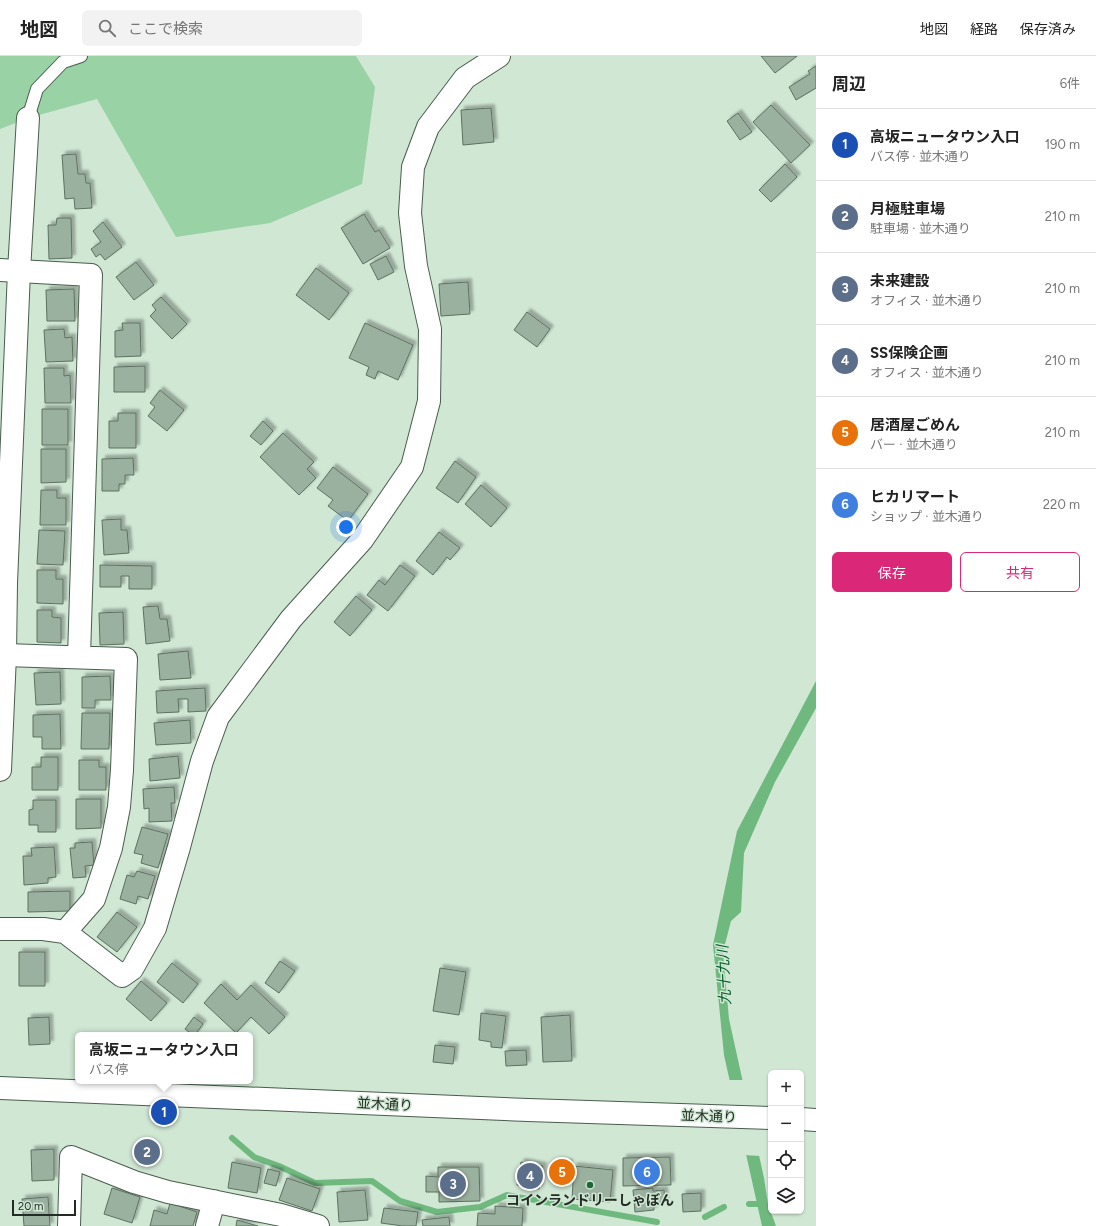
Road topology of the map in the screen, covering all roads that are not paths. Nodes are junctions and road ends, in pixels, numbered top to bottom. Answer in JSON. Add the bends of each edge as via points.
{"nodes":[{"id":1,"x":81,"y":56,"type":"edge"},
{"id":2,"x":499,"y":56,"type":"edge"},
{"id":3,"x":28,"y":118,"type":"joint"},
{"id":4,"x":10,"y":270,"type":"edge"},
{"id":5,"x":3,"y":583,"type":"edge"},
{"id":6,"x":5,"y":655,"type":"junction"},
{"id":7,"x":79,"y":657,"type":"junction"},
{"id":8,"x":1,"y":709,"type":"edge"},
{"id":9,"x":0,"y":770,"type":"edge"},
{"id":10,"x":0,"y":929,"type":"edge"},
{"id":11,"x":65,"y":932,"type":"junction"},
{"id":12,"x":0,"y":1088,"type":"edge"},
{"id":13,"x":768,"y":1118,"type":"edge"},
{"id":14,"x":804,"y":1119,"type":"edge"},
{"id":15,"x":816,"y":1120,"type":"edge"},
{"id":16,"x":214,"y":1201,"type":"junction"},
{"id":17,"x":69,"y":1226,"type":"edge"},
{"id":18,"x":207,"y":1226,"type":"edge"},
{"id":19,"x":318,"y":1226,"type":"edge"}],
"edges":[{"from":1,"to":3,"type":"lane","via":[[63,62],[37,89]]},
{"from":2,"to":11,"type":"street","via":[[465,78],[428,127],[413,167],[410,213],[416,266],[430,329],[429,401],[412,467],[362,540],[291,619],[218,717],[202,762],[155,928],[132,969],[122,976]]},
{"from":3,"to":4,"type":"street"},
{"from":4,"to":5,"type":"street"},
{"from":4,"to":7,"type":"street","via":[[91,275]]},
{"from":5,"to":6,"type":"street"},
{"from":6,"to":7,"type":"street"},
{"from":6,"to":8,"type":"street"},
{"from":7,"to":11,"type":"street","via":[[126,659],[122,770],[119,807],[111,848],[94,899]]},
{"from":8,"to":9,"type":"street"},
{"from":10,"to":11,"type":"street","via":[[44,929]]},
{"from":12,"to":13,"type":"street","name":"並木通り"},
{"from":14,"to":15,"type":"street"},
{"from":16,"to":17,"type":"street","via":[[134,1182],[71,1157]]},
{"from":16,"to":18,"type":"street"},
{"from":16,"to":19,"type":"street","via":[[281,1215]]}]}
